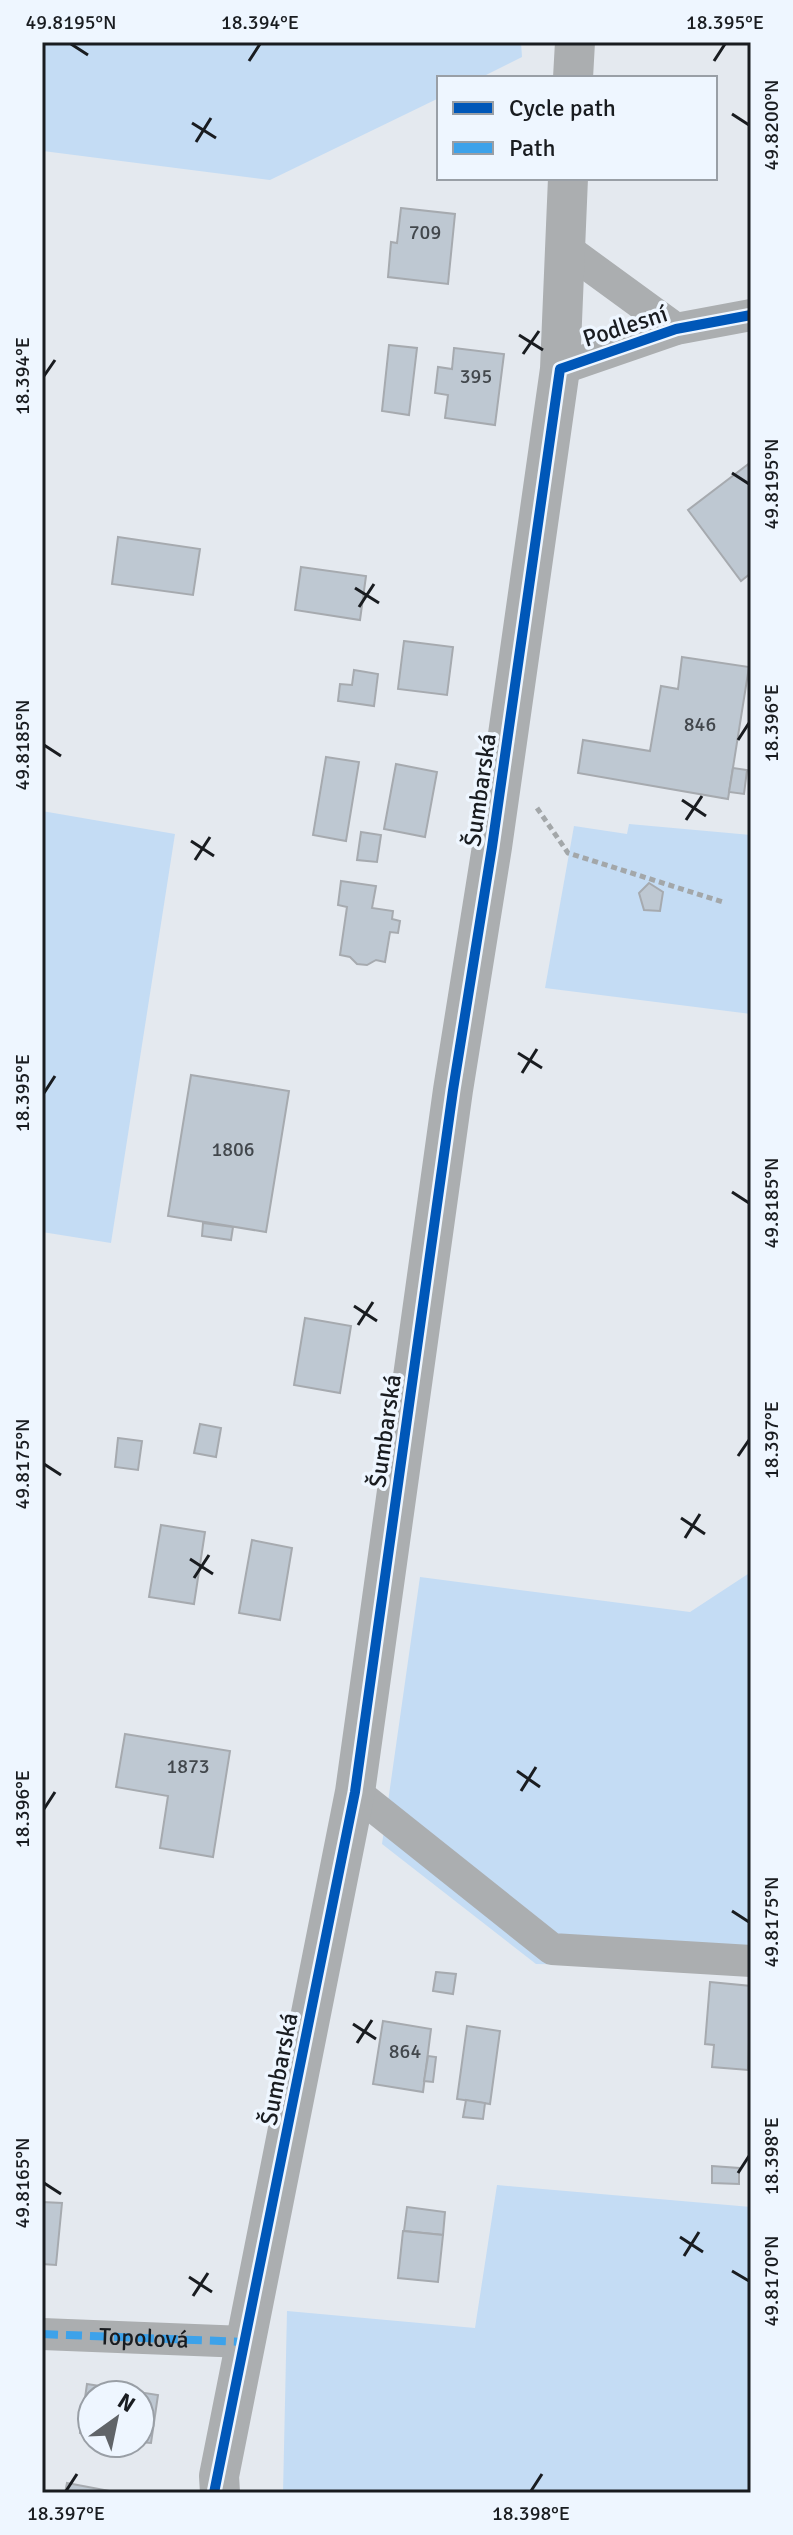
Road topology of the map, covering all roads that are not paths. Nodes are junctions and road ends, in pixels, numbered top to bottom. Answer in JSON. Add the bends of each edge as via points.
{"nodes":[{"id":1,"x":575,"y":42,"type":"edge"},
{"id":2,"x":573,"y":76,"type":"edge"},
{"id":3,"x":568,"y":180,"type":"edge"},
{"id":4,"x":565,"y":248,"type":"junction"},
{"id":5,"x":751,"y":315,"type":"edge"},
{"id":6,"x":676,"y":329,"type":"junction"},
{"id":7,"x":560,"y":369,"type":"junction"},
{"id":8,"x":355,"y":1792,"type":"junction"},
{"id":9,"x":751,"y":1961,"type":"edge"},
{"id":10,"x":42,"y":2334,"type":"edge"},
{"id":11,"x":245,"y":2342,"type":"junction"},
{"id":12,"x":218,"y":2487,"type":"edge"}],
"edges":[{"from":1,"to":2,"type":"street"},
{"from":3,"to":4,"type":"street","name":"Šumbarská"},
{"from":4,"to":6,"type":"street","name":"Podlesní"},
{"from":4,"to":7,"type":"street","name":"Šumbarská"},
{"from":5,"to":6,"type":"street","name":"Podlesní"},
{"from":6,"to":7,"type":"street","name":"Podlesní"},
{"from":7,"to":8,"type":"street","name":"Šumbarská"},
{"from":8,"to":9,"type":"street","via":[[552,1949]]},
{"from":8,"to":11,"type":"street","name":"Šumbarská"},
{"from":10,"to":11,"type":"street","name":"Topolová"},
{"from":11,"to":12,"type":"street","name":"Šumbarská"}]}
